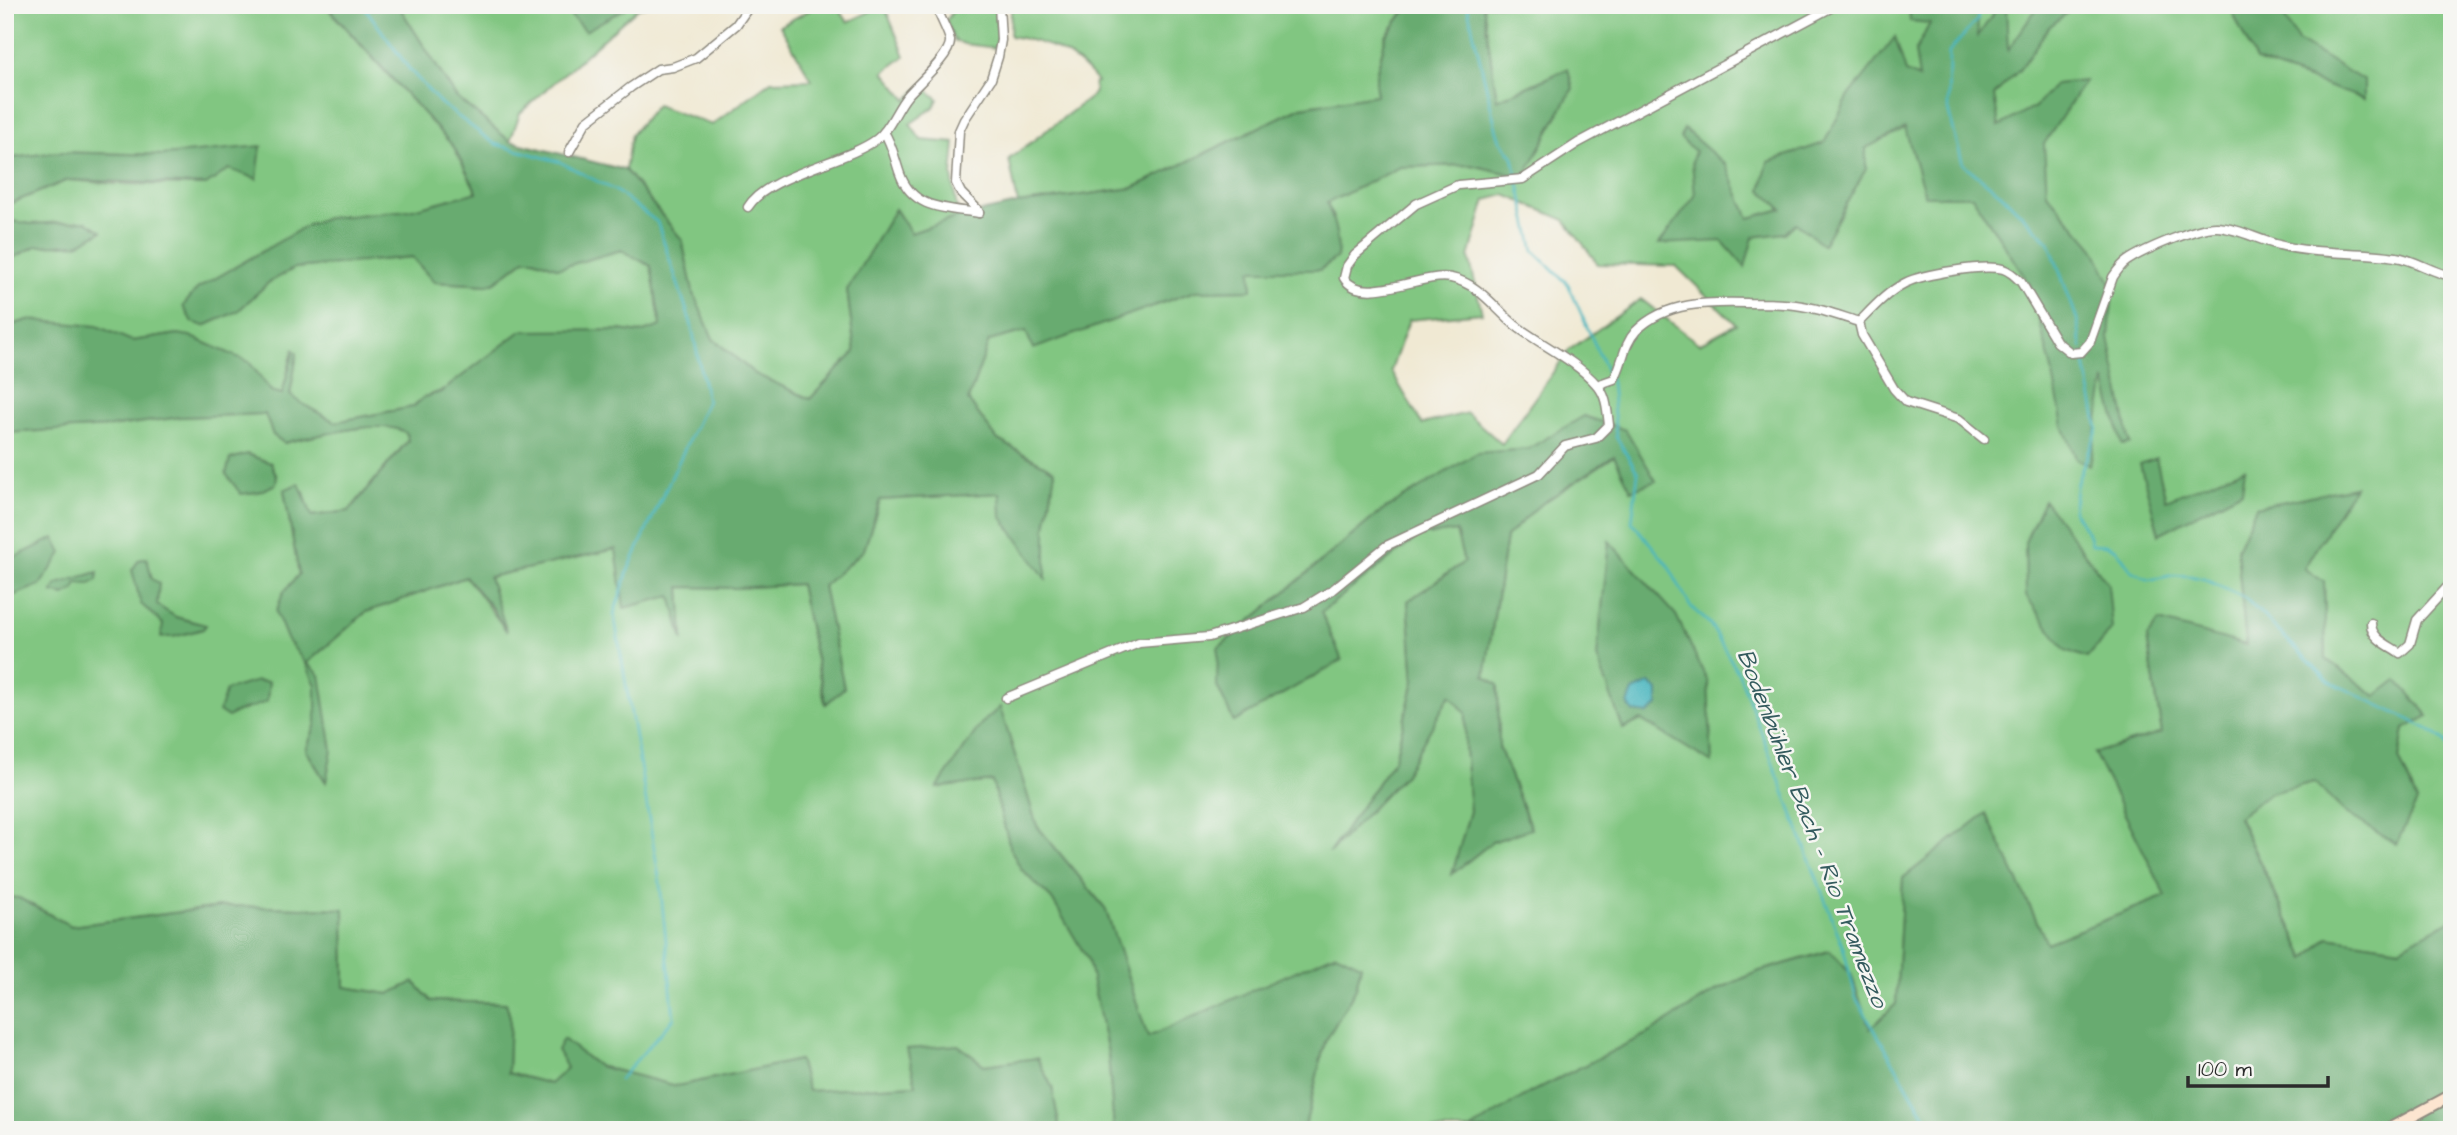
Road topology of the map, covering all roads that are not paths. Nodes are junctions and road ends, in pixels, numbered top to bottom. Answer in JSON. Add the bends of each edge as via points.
{"nodes":[{"id":1,"x":750,"y":5,"type":"edge"},
{"id":2,"x":936,"y":5,"type":"edge"},
{"id":3,"x":999,"y":5,"type":"edge"},
{"id":4,"x":1836,"y":5,"type":"edge"},
{"id":5,"x":884,"y":132,"type":"junction"},
{"id":6,"x":569,"y":152,"type":"dead end"},
{"id":7,"x":748,"y":207,"type":"dead end"},
{"id":8,"x":2452,"y":276,"type":"edge"},
{"id":9,"x":1859,"y":322,"type":"junction"},
{"id":10,"x":1601,"y":384,"type":"junction"},
{"id":11,"x":1984,"y":439,"type":"dead end"},
{"id":12,"x":2452,"y":582,"type":"edge"},
{"id":13,"x":2371,"y":623,"type":"dead end"},
{"id":14,"x":1006,"y":698,"type":"dead end"},
{"id":15,"x":2452,"y":1095,"type":"edge"},
{"id":16,"x":2387,"y":1130,"type":"edge"}],
"edges":[{"from":1,"to":6,"type":"street","via":[[736,25],[696,58],[658,69],[586,122]]},
{"from":2,"to":5,"type":"street","via":[[949,38],[948,50],[906,96]]},
{"from":3,"to":5,"type":"street","via":[[998,57],[991,79],[961,124],[956,169],[957,188],[979,213],[937,207],[914,197],[904,184]]},
{"from":4,"to":10,"type":"street","via":[[1578,143],[1523,179],[1458,185],[1416,204],[1347,266],[1344,278],[1353,288],[1366,290],[1442,277],[1461,281]]},
{"from":5,"to":7,"type":"street","via":[[865,146],[764,191]]},
{"from":8,"to":9,"type":"street","via":[[2398,257],[2281,246],[2215,226],[2128,260],[2119,268],[2081,352],[2071,353],[2057,342],[2021,282],[2004,269],[1965,270],[1907,282]]},
{"from":9,"to":10,"type":"street","via":[[1783,304],[1683,306],[1664,312],[1637,331],[1614,379]]},
{"from":9,"to":11,"type":"street","via":[[1906,402],[1959,419]]},
{"from":10,"to":14,"type":"street","via":[[1609,425],[1596,438],[1565,446],[1539,474],[1386,545],[1304,607],[1209,637],[1139,643]]},
{"from":12,"to":13,"type":"street","via":[[2417,620],[2410,644],[2400,653],[2377,638]]},
{"from":15,"to":16,"type":"street"}]}
